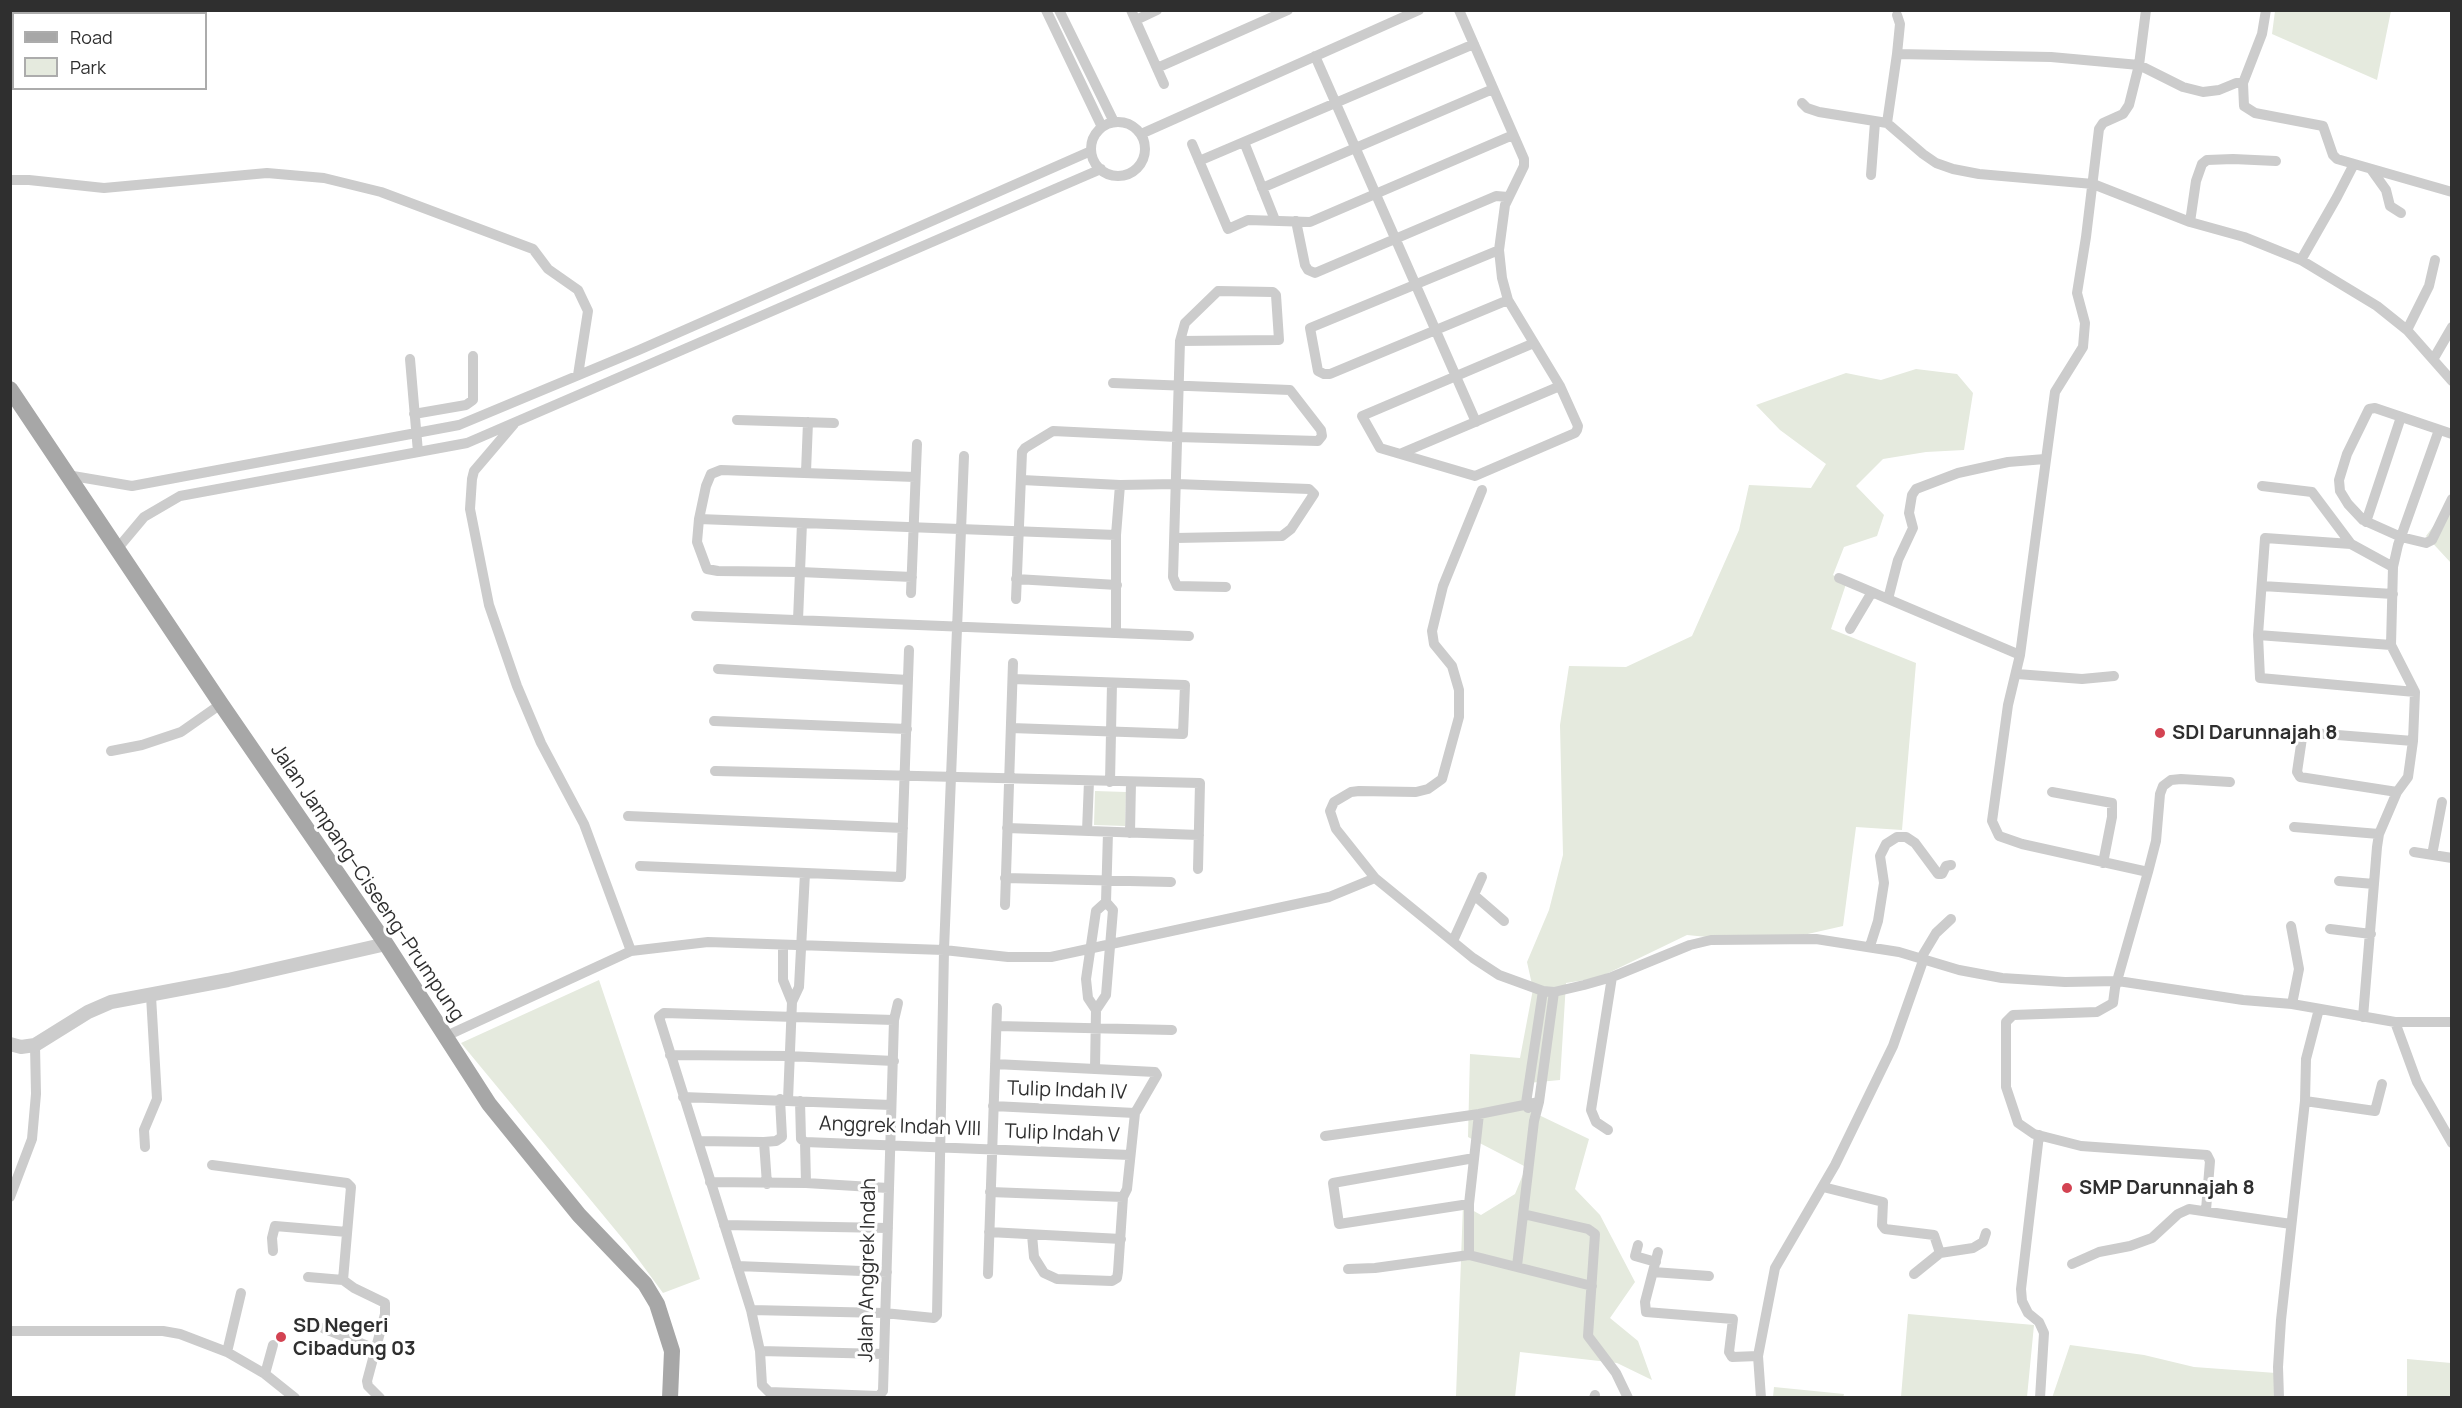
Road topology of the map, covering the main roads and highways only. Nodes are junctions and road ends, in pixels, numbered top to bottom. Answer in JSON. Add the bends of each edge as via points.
{"nodes":[{"id":1,"x":10,"y":389,"type":"edge"},
{"id":2,"x":670,"y":1398,"type":"edge"}],
"edges":[{"from":1,"to":2,"type":"main road","name":"Jalan Jampang–Ciseeng–Prumpung","via":[[386,944],[489,1104],[579,1215],[645,1284],[657,1304],[672,1351]]}]}
